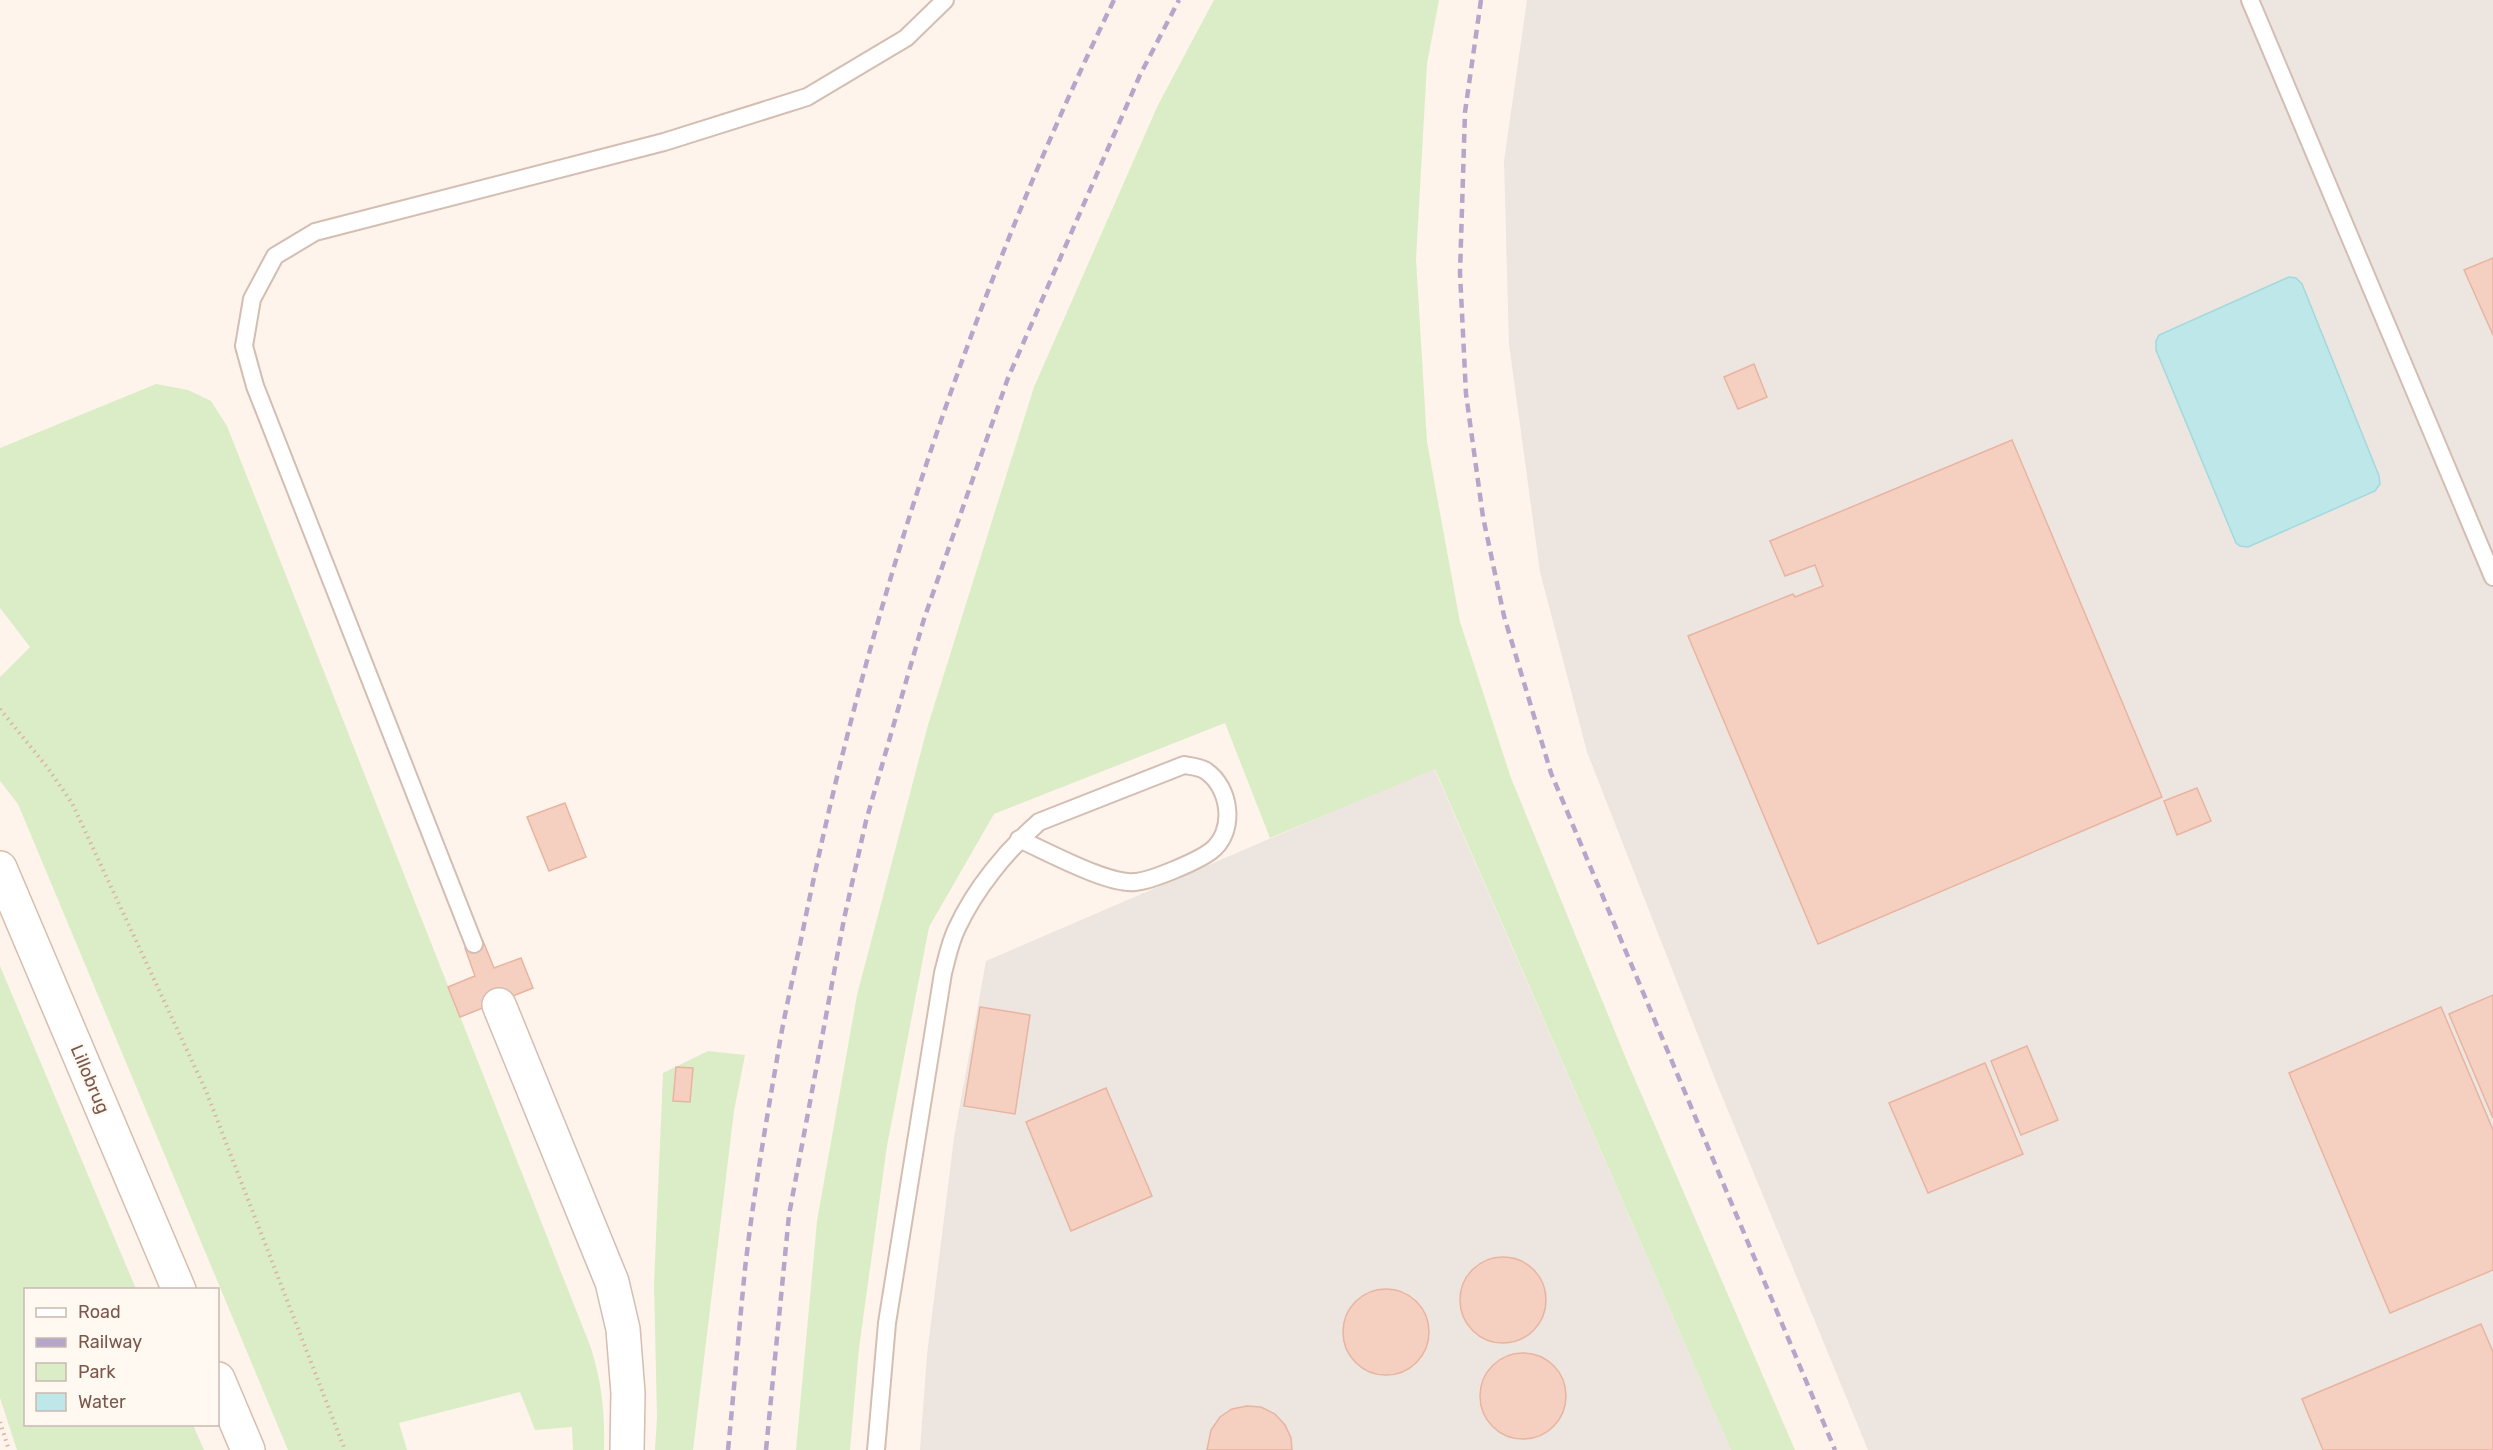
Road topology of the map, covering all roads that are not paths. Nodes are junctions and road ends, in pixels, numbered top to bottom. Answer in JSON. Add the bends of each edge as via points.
{"nodes":[{"id":1,"x":945,"y":0,"type":"edge"},
{"id":2,"x":2250,"y":0,"type":"edge"},
{"id":3,"x":2493,"y":577,"type":"edge"},
{"id":4,"x":1019,"y":839,"type":"junction"},
{"id":5,"x":0,"y":868,"type":"edge"},
{"id":6,"x":474,"y":944,"type":"dead end"},
{"id":7,"x":499,"y":1005,"type":"dead end"},
{"id":8,"x":178,"y":1288,"type":"edge"},
{"id":9,"x":219,"y":1381,"type":"edge"},
{"id":10,"x":248,"y":1450,"type":"edge"},
{"id":11,"x":627,"y":1450,"type":"edge"},
{"id":12,"x":876,"y":1450,"type":"edge"}],
"edges":[{"from":1,"to":6,"type":"lane","via":[[906,38],[807,97],[664,142],[315,232],[275,256],[252,299],[244,346],[255,386]]},
{"from":2,"to":3,"type":"lane"},
{"from":4,"to":4,"type":"lane","via":[[1039,822],[1184,765],[1206,770],[1223,790],[1228,809],[1224,834],[1212,851],[1154,879],[1133,883],[1111,879]]},
{"from":4,"to":12,"type":"lane","via":[[973,897],[956,930],[943,973],[887,1323]]},
{"from":5,"to":8,"type":"street","name":"Lillobrug"},
{"from":7,"to":11,"type":"street","via":[[612,1282],[623,1329]]},
{"from":9,"to":10,"type":"street"}]}
